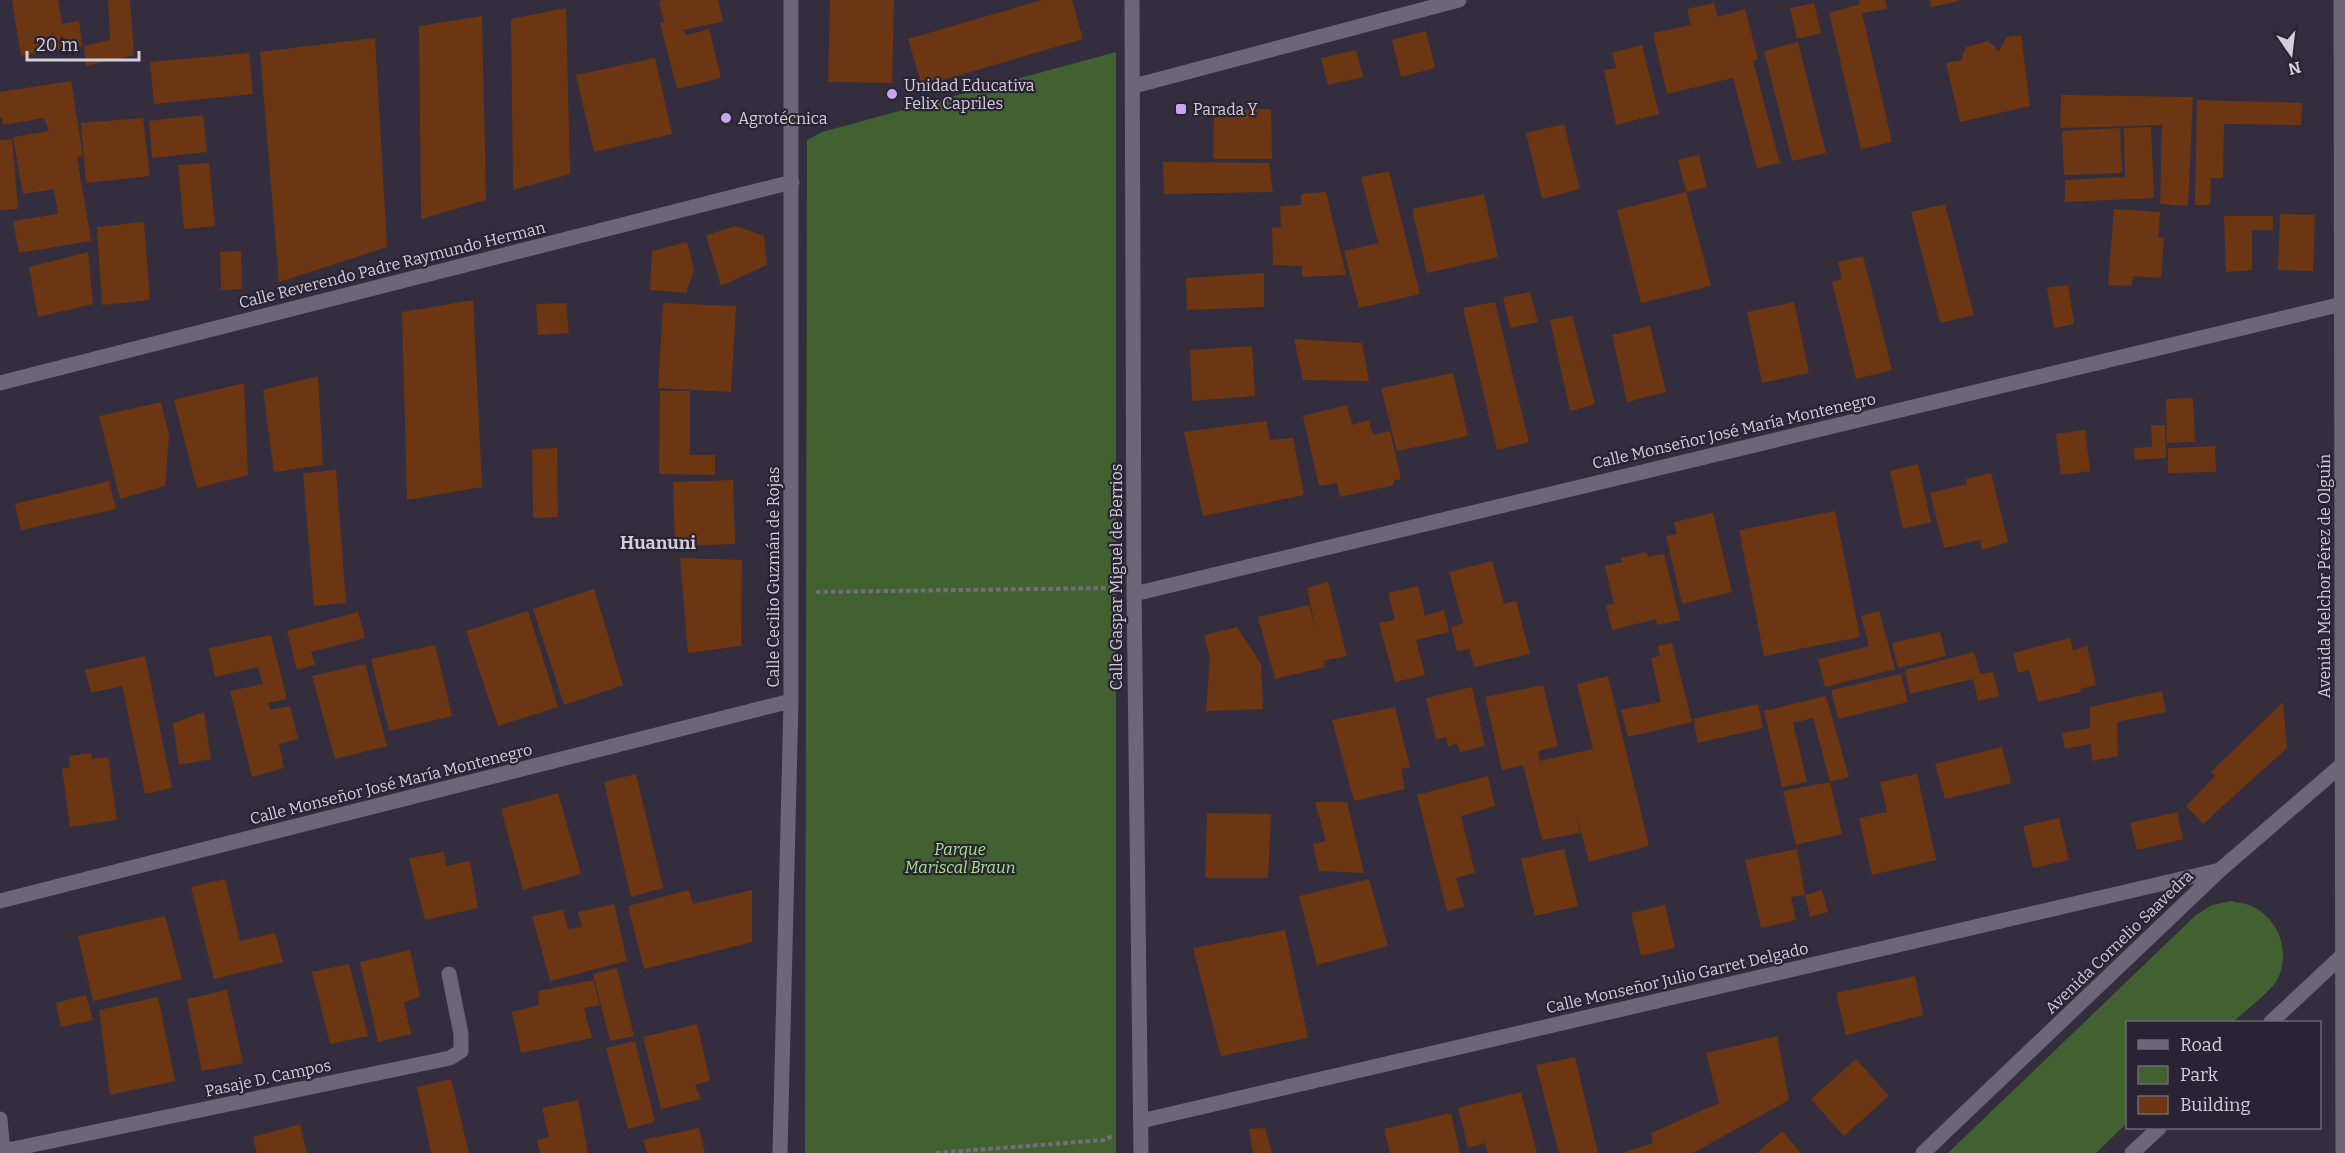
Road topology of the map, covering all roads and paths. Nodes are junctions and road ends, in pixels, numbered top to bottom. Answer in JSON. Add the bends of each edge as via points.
{"nodes":[{"id":1,"x":791,"y":0,"type":"edge"},
{"id":2,"x":1132,"y":0,"type":"edge"},
{"id":3,"x":1459,"y":0,"type":"edge"},
{"id":4,"x":2341,"y":0,"type":"edge"},
{"id":5,"x":1134,"y":86,"type":"junction"},
{"id":6,"x":792,"y":182,"type":"junction"},
{"id":7,"x":2342,"y":304,"type":"junction"},
{"id":8,"x":0,"y":383,"type":"edge"},
{"id":9,"x":1134,"y":591,"type":"junction"},
{"id":10,"x":791,"y":593,"type":"junction"},
{"id":11,"x":791,"y":702,"type":"junction"},
{"id":12,"x":2343,"y":764,"type":"edge"},
{"id":13,"x":2220,"y":870,"type":"junction"},
{"id":14,"x":0,"y":901,"type":"edge"},
{"id":15,"x":2344,"y":954,"type":"edge"},
{"id":16,"x":449,"y":974,"type":"dead end"},
{"id":17,"x":2273,"y":1021,"type":"edge"},
{"id":18,"x":0,"y":1119,"type":"edge"},
{"id":19,"x":1141,"y":1121,"type":"junction"},
{"id":20,"x":2158,"y":1129,"type":"edge"},
{"id":21,"x":3,"y":1152,"type":"edge"},
{"id":22,"x":780,"y":1153,"type":"edge"},
{"id":23,"x":936,"y":1153,"type":"edge"},
{"id":24,"x":1141,"y":1153,"type":"edge"},
{"id":25,"x":1923,"y":1153,"type":"edge"},
{"id":26,"x":2132,"y":1153,"type":"edge"},
{"id":27,"x":2343,"y":1153,"type":"edge"}],
"edges":[{"from":1,"to":6,"type":"street","name":"Calle Cecilio Guzmán de Rojas"},
{"from":2,"to":5,"type":"street","name":"Calle Gaspar Miguel de Berrios"},
{"from":3,"to":5,"type":"street"},
{"from":4,"to":7,"type":"street","name":"Avenida Melchor Pérez de Olguín"},
{"from":5,"to":9,"type":"street","name":"Calle Gaspar Miguel de Berrios"},
{"from":6,"to":8,"type":"street","name":"Calle Reverendo Padre Raymundo Herman"},
{"from":6,"to":10,"type":"street","name":"Calle Cecilio Guzmán de Rojas"},
{"from":7,"to":9,"type":"street","name":"Calle Monseñor José María Montenegro"},
{"from":7,"to":12,"type":"street","name":"Avenida Melchor Pérez de Olguín"},
{"from":9,"to":10,"type":"path"},
{"from":9,"to":19,"type":"street","name":"Calle Gaspar Miguel de Berrios"},
{"from":10,"to":11,"type":"street","name":"Calle Cecilio Guzmán de Rojas"},
{"from":11,"to":14,"type":"street","name":"Calle Monseñor José María Montenegro"},
{"from":11,"to":22,"type":"street","name":"Calle Cecilio Guzmán de Rojas"},
{"from":12,"to":13,"type":"street","name":"Avenida Cornelio Saavedra"},
{"from":12,"to":15,"type":"street","name":"Avenida Melchor Pérez de Olguín"},
{"from":13,"to":19,"type":"street","name":"Calle Monseñor Julio Garret Delgado"},
{"from":13,"to":25,"type":"street","name":"Avenida Cornelio Saavedra"},
{"from":15,"to":17,"type":"street"},
{"from":15,"to":27,"type":"street","name":"Avenida Melchor Pérez de Olguín"},
{"from":16,"to":21,"type":"street","name":"Pasaje D. Campos","via":[[461,1034],[461,1051],[450,1058]]},
{"from":18,"to":21,"type":"street"},
{"from":19,"to":23,"type":"path","via":[[1104,1140]]},
{"from":19,"to":24,"type":"street","name":"Calle Gaspar Miguel de Berrios"},
{"from":20,"to":26,"type":"street"}]}
